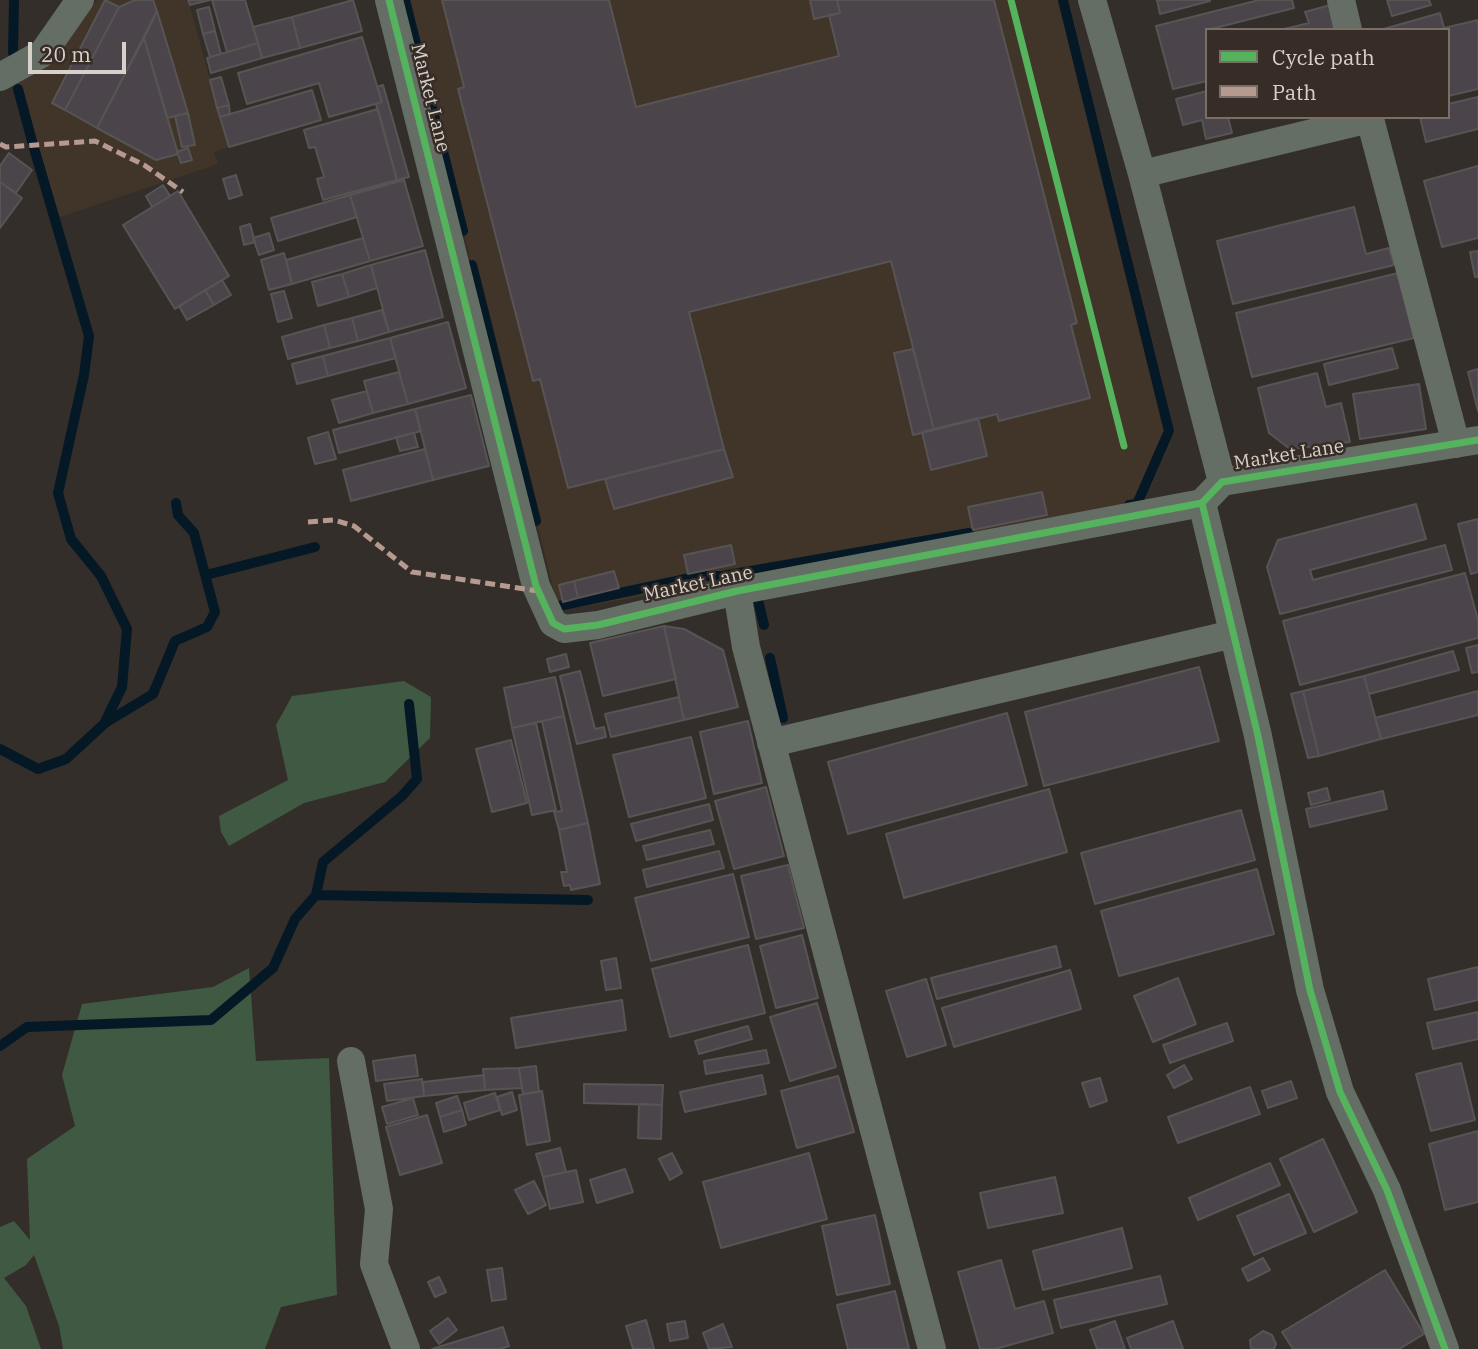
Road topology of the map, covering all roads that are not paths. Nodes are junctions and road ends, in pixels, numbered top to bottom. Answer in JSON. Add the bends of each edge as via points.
{"nodes":[{"id":1,"x":80,"y":0,"type":"edge"},
{"id":2,"x":389,"y":0,"type":"edge"},
{"id":3,"x":1092,"y":0,"type":"edge"},
{"id":4,"x":1341,"y":0,"type":"edge"},
{"id":5,"x":1348,"y":28,"type":"edge"},
{"id":6,"x":0,"y":77,"type":"edge"},
{"id":7,"x":1365,"y":119,"type":"edge"},
{"id":8,"x":1369,"y":119,"type":"edge"},
{"id":9,"x":1142,"y":174,"type":"junction"},
{"id":10,"x":1467,"y":442,"type":"edge"},
{"id":11,"x":1222,"y":482,"type":"junction"},
{"id":12,"x":1202,"y":503,"type":"junction"},
{"id":13,"x":737,"y":591,"type":"junction"},
{"id":14,"x":1233,"y":634,"type":"junction"},
{"id":15,"x":771,"y":743,"type":"junction"},
{"id":16,"x":351,"y":1061,"type":"dead end"},
{"id":17,"x":406,"y":1349,"type":"edge"},
{"id":18,"x":932,"y":1349,"type":"edge"},
{"id":19,"x":1446,"y":1349,"type":"edge"}],
"edges":[{"from":1,"to":6,"type":"street","via":[[43,53]]},
{"from":2,"to":13,"type":"street","name":"Market Lane","via":[[536,586],[553,623],[574,629]]},
{"from":3,"to":9,"type":"street"},
{"from":4,"to":5,"type":"street"},
{"from":7,"to":9,"type":"street"},
{"from":8,"to":10,"type":"street"},
{"from":9,"to":11,"type":"street"},
{"from":10,"to":11,"type":"street","name":"Market Lane"},
{"from":11,"to":12,"type":"street","name":"Market Lane"},
{"from":12,"to":13,"type":"street","name":"Market Lane"},
{"from":12,"to":14,"type":"street"},
{"from":13,"to":15,"type":"street"},
{"from":14,"to":15,"type":"street"},
{"from":14,"to":19,"type":"street","via":[[1310,990],[1340,1092],[1387,1190]]},
{"from":15,"to":18,"type":"street"},
{"from":16,"to":17,"type":"street","via":[[379,1209],[374,1264]]}]}
